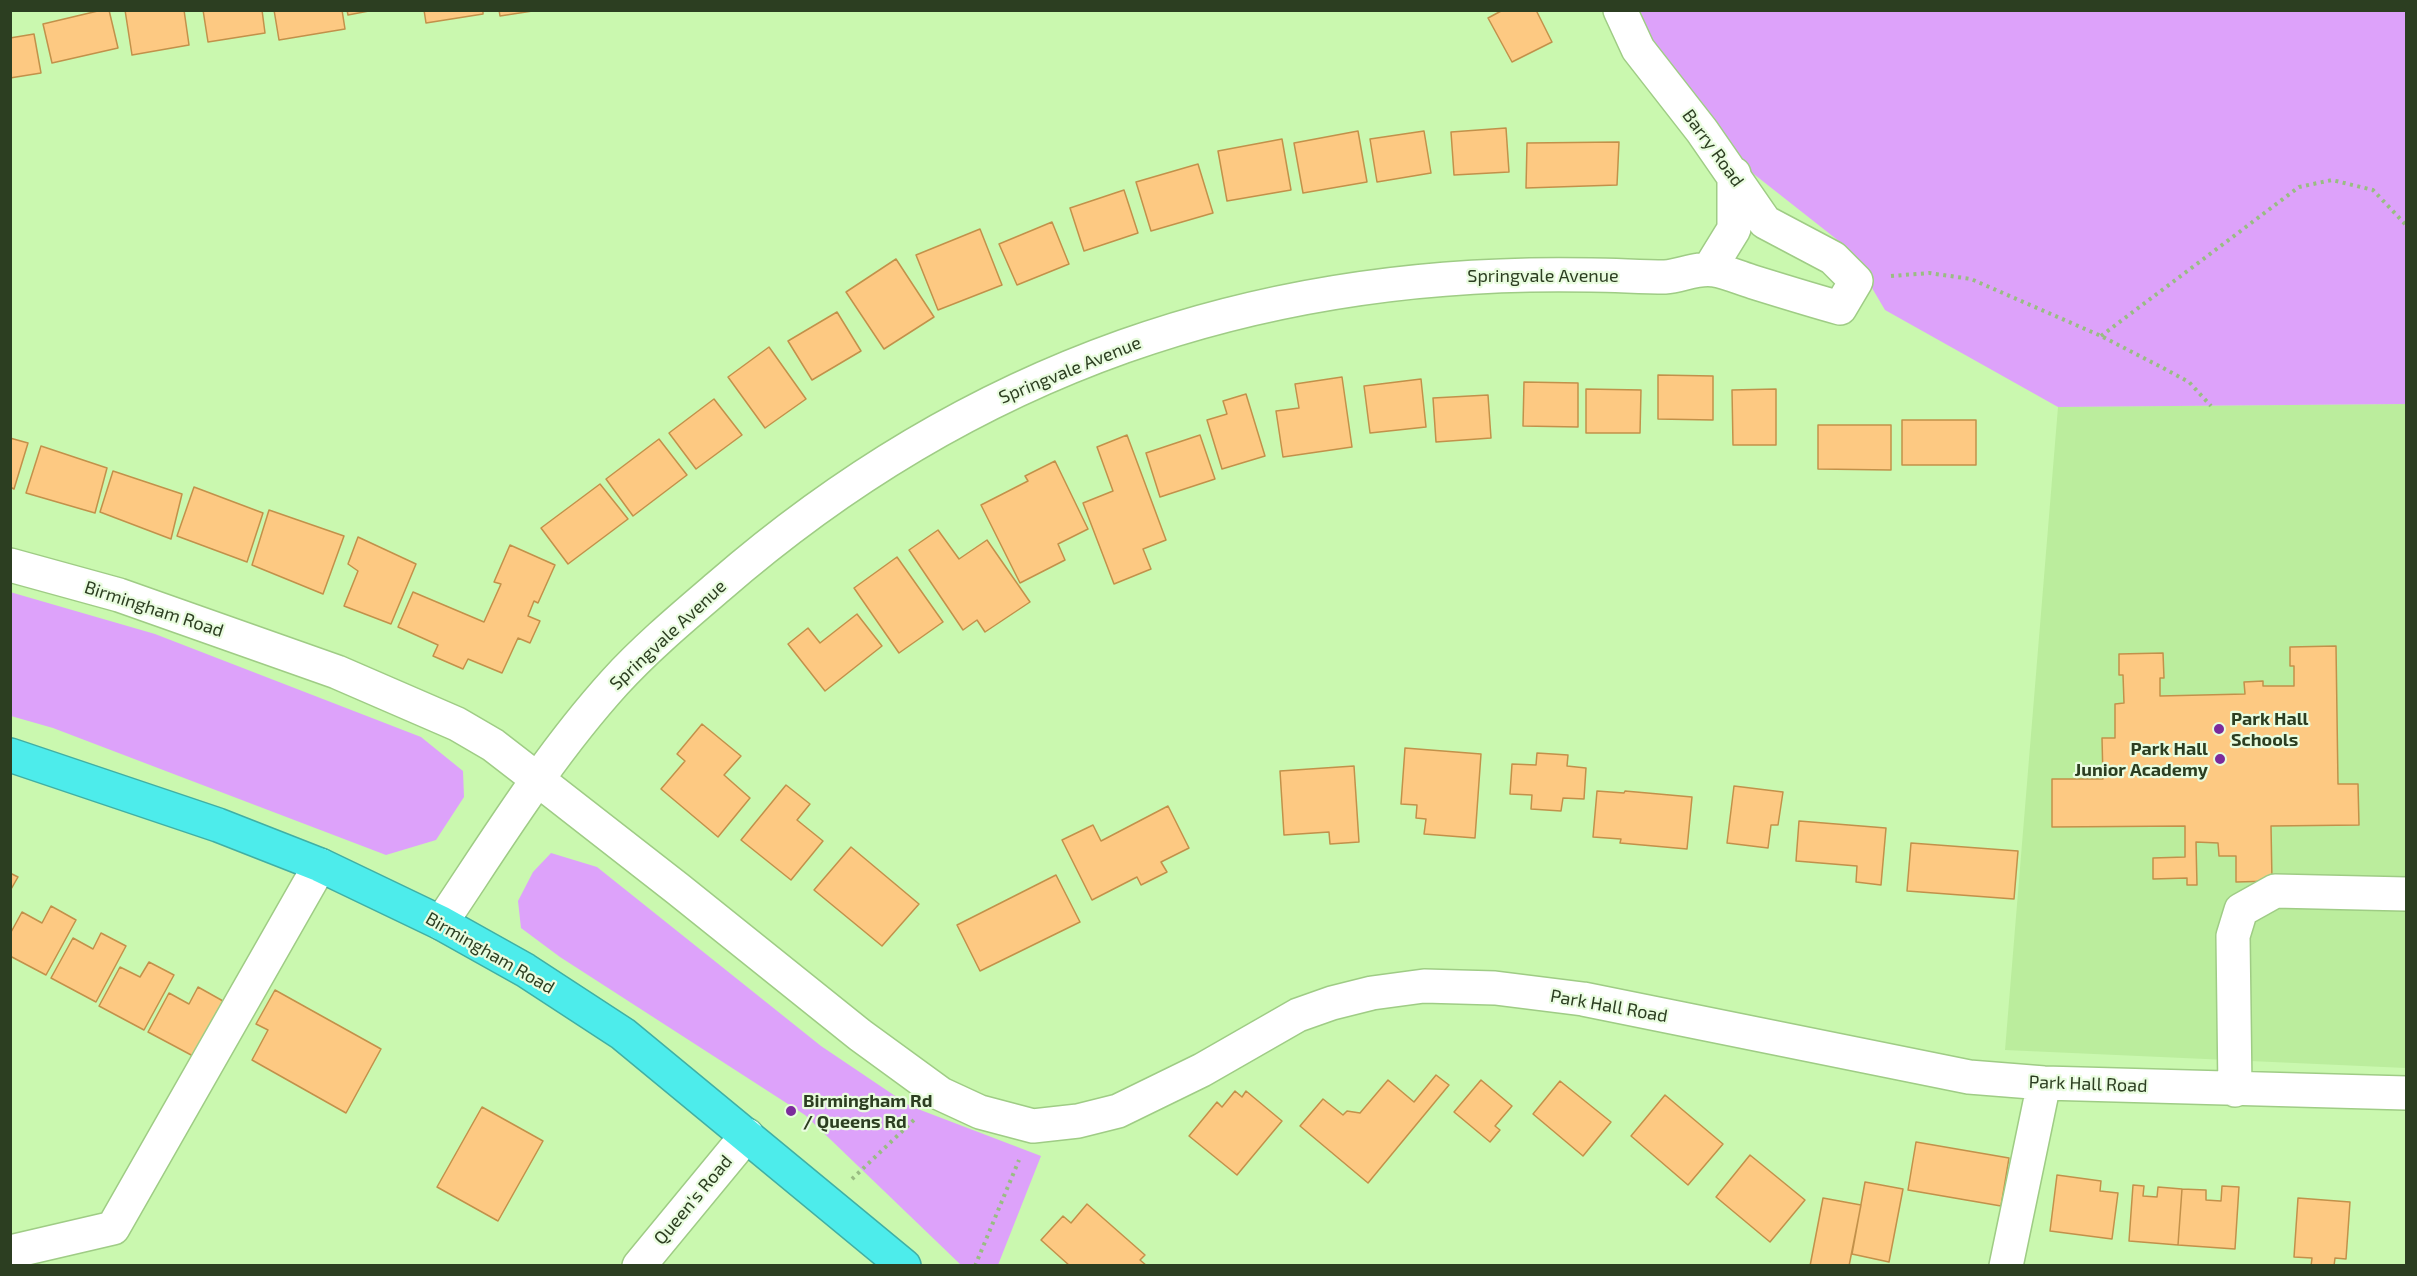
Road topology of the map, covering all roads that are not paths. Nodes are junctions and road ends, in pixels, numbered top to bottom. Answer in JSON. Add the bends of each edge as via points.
{"nodes":[{"id":1,"x":1620,"y":10,"type":"edge"},
{"id":2,"x":1734,"y":174,"type":"junction"},
{"id":3,"x":1833,"y":258,"type":"joint"},
{"id":4,"x":1710,"y":268,"type":"junction"},
{"id":5,"x":10,"y":565,"type":"edge"},
{"id":6,"x":10,"y":755,"type":"edge"},
{"id":7,"x":537,"y":779,"type":"junction"},
{"id":8,"x":320,"y":865,"type":"junction"},
{"id":9,"x":2406,"y":894,"type":"edge"},
{"id":10,"x":441,"y":923,"type":"junction"},
{"id":11,"x":860,"y":1035,"type":"joint"},
{"id":12,"x":2044,"y":1083,"type":"junction"},
{"id":13,"x":2235,"y":1090,"type":"junction"},
{"id":14,"x":2406,"y":1093,"type":"edge"},
{"id":15,"x":747,"y":1135,"type":"junction"},
{"id":16,"x":10,"y":1252,"type":"edge"},
{"id":17,"x":639,"y":1266,"type":"edge"},
{"id":18,"x":904,"y":1266,"type":"edge"},
{"id":19,"x":2006,"y":1266,"type":"edge"}],
"edges":[{"from":1,"to":2,"type":"street","name":"Barry Road","via":[[1638,49]]},
{"from":2,"to":3,"type":"street","name":"Barry Road","via":[[1765,222]]},
{"from":2,"to":4,"type":"street","via":[[1734,229]]},
{"from":3,"to":4,"type":"street","name":"Springvale Avenue","via":[[1856,281],[1840,308]]},
{"from":4,"to":7,"type":"street","name":"Springvale Avenue","via":[[1669,277],[1531,273],[1384,284],[1238,311],[1089,358],[948,424],[881,463],[755,554],[615,682]]},
{"from":5,"to":7,"type":"street","name":"Birmingham Road","via":[[119,596],[337,672],[457,724],[493,745]]},
{"from":6,"to":8,"type":"highway","name":"Birmingham Road","via":[[218,825]]},
{"from":7,"to":10,"type":"street","name":"Springvale Avenue"},
{"from":7,"to":11,"type":"street","name":"Birmingham Road"},
{"from":8,"to":10,"type":"highway","name":"Birmingham Road"},
{"from":8,"to":16,"type":"street","via":[[113,1228]]},
{"from":9,"to":13,"type":"street","via":[[2275,891],[2241,909],[2234,936]]},
{"from":10,"to":15,"type":"highway","name":"Birmingham Road","via":[[525,970],[623,1034]]},
{"from":11,"to":12,"type":"street","name":"Park Hall Road","via":[[941,1094],[980,1112],[1034,1126],[1118,1111],[1202,1070],[1298,1015],[1372,993],[1424,986],[1495,988],[1583,999],[1969,1077]]},
{"from":12,"to":13,"type":"street","name":"Park Hall Road"},
{"from":12,"to":19,"type":"street"},
{"from":13,"to":14,"type":"street","name":"Park Hall Road"},
{"from":15,"to":17,"type":"street","name":"Queen's Road"},
{"from":15,"to":18,"type":"highway","name":"Birmingham Road"}]}
